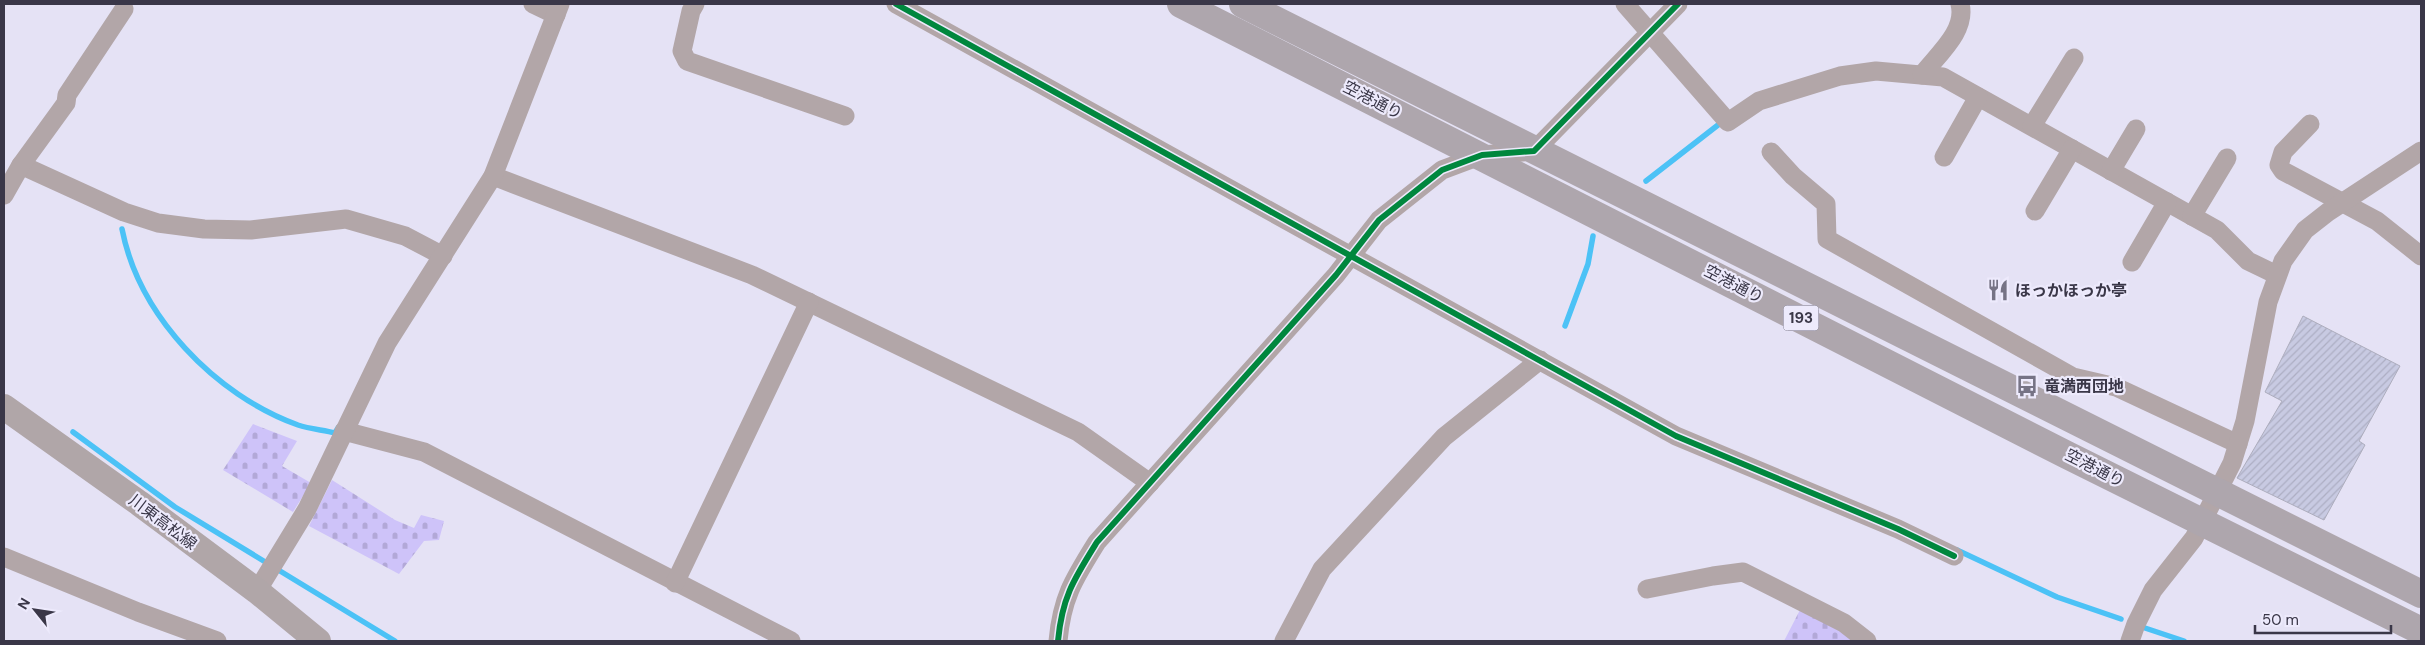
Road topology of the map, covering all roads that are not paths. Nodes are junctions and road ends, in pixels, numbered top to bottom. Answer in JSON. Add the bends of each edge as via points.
{"nodes":[{"id":1,"x":533,"y":4,"type":"edge"},
{"id":2,"x":696,"y":4,"type":"edge"},
{"id":3,"x":896,"y":4,"type":"edge"},
{"id":4,"x":1181,"y":4,"type":"edge"},
{"id":5,"x":1244,"y":4,"type":"edge"},
{"id":6,"x":1625,"y":4,"type":"edge"},
{"id":7,"x":1678,"y":4,"type":"edge"},
{"id":8,"x":1960,"y":4,"type":"edge"},
{"id":9,"x":124,"y":8,"type":"dead end"},
{"id":10,"x":558,"y":9,"type":"edge"},
{"id":11,"x":1649,"y":33,"type":"junction"},
{"id":12,"x":2074,"y":58,"type":"dead end"},
{"id":13,"x":1922,"y":75,"type":"junction"},
{"id":14,"x":1978,"y":97,"type":"junction"},
{"id":15,"x":844,"y":116,"type":"dead end"},
{"id":16,"x":2310,"y":124,"type":"dead end"},
{"id":17,"x":2032,"y":126,"type":"junction"},
{"id":18,"x":2136,"y":129,"type":"dead end"},
{"id":19,"x":2072,"y":149,"type":"junction"},
{"id":20,"x":2421,"y":150,"type":"edge"},
{"id":21,"x":1534,"y":151,"type":"junction"},
{"id":22,"x":1771,"y":152,"type":"dead end"},
{"id":23,"x":1482,"y":155,"type":"junction"},
{"id":24,"x":1944,"y":157,"type":"dead end"},
{"id":25,"x":2227,"y":158,"type":"dead end"},
{"id":26,"x":20,"y":165,"type":"junction"},
{"id":27,"x":2111,"y":171,"type":"junction"},
{"id":28,"x":493,"y":176,"type":"junction"},
{"id":29,"x":4,"y":195,"type":"edge"},
{"id":30,"x":2167,"y":202,"type":"junction"},
{"id":31,"x":2342,"y":203,"type":"junction"},
{"id":32,"x":2036,"y":211,"type":"dead end"},
{"id":33,"x":2192,"y":216,"type":"junction"},
{"id":34,"x":1352,"y":255,"type":"junction"},
{"id":35,"x":443,"y":256,"type":"junction"},
{"id":36,"x":2421,"y":256,"type":"edge"},
{"id":37,"x":2132,"y":262,"type":"dead end"},
{"id":38,"x":2277,"y":275,"type":"junction"},
{"id":39,"x":809,"y":302,"type":"junction"},
{"id":40,"x":1540,"y":360,"type":"junction"},
{"id":41,"x":4,"y":407,"type":"edge"},
{"id":42,"x":344,"y":432,"type":"junction"},
{"id":43,"x":2238,"y":444,"type":"junction"},
{"id":44,"x":1150,"y":483,"type":"junction"},
{"id":45,"x":2217,"y":492,"type":"junction"},
{"id":46,"x":2201,"y":522,"type":"junction"},
{"id":47,"x":1954,"y":556,"type":"dead end"},
{"id":48,"x":4,"y":557,"type":"edge"},
{"id":49,"x":675,"y":582,"type":"junction"},
{"id":50,"x":1647,"y":589,"type":"dead end"},
{"id":51,"x":257,"y":592,"type":"junction"},
{"id":52,"x":2421,"y":594,"type":"edge"},
{"id":53,"x":2421,"y":631,"type":"edge"},
{"id":54,"x":217,"y":641,"type":"edge"},
{"id":55,"x":318,"y":641,"type":"edge"},
{"id":56,"x":791,"y":641,"type":"edge"},
{"id":57,"x":1058,"y":641,"type":"edge"},
{"id":58,"x":1284,"y":641,"type":"edge"},
{"id":59,"x":1867,"y":641,"type":"edge"},
{"id":60,"x":2130,"y":641,"type":"edge"}],
"edges":[{"from":1,"to":10,"type":"street"},
{"from":2,"to":15,"type":"street","via":[[691,12],[682,51],[688,61]]},
{"from":3,"to":34,"type":"street"},
{"from":4,"to":23,"type":"highway","name":"空港通り","number":"193"},
{"from":5,"to":21,"type":"highway","name":"空港通り","number":"193"},
{"from":6,"to":11,"type":"street"},
{"from":7,"to":11,"type":"street"},
{"from":8,"to":13,"type":"street","via":[[1962,14],[1956,33]]},
{"from":9,"to":26,"type":"street","via":[[66,95],[66,104]]},
{"from":10,"to":28,"type":"street"},
{"from":11,"to":13,"type":"street","via":[[1728,122],[1759,101],[1840,76],[1876,70]]},
{"from":11,"to":21,"type":"street"},
{"from":12,"to":17,"type":"street"},
{"from":13,"to":14,"type":"street","via":[[1942,77]]},
{"from":14,"to":17,"type":"street"},
{"from":14,"to":24,"type":"street"},
{"from":16,"to":31,"type":"street","via":[[2283,152],[2279,164],[2282,171]]},
{"from":17,"to":19,"type":"street"},
{"from":18,"to":27,"type":"street"},
{"from":19,"to":27,"type":"street"},
{"from":19,"to":32,"type":"street"},
{"from":20,"to":31,"type":"street"},
{"from":21,"to":23,"type":"street"},
{"from":21,"to":45,"type":"highway","name":"空港通り","number":"193"},
{"from":22,"to":43,"type":"street","via":[[1826,204],[1827,239],[2073,377],[2116,387]]},
{"from":23,"to":34,"type":"street","via":[[1442,170],[1409,194],[1379,220]]},
{"from":23,"to":46,"type":"highway","name":"空港通り","number":"193"},
{"from":25,"to":33,"type":"street"},
{"from":26,"to":29,"type":"street"},
{"from":26,"to":35,"type":"street","via":[[124,212],[158,223],[204,229],[251,230],[346,219],[405,236]]},
{"from":27,"to":30,"type":"street"},
{"from":28,"to":35,"type":"street"},
{"from":28,"to":39,"type":"street","via":[[752,275]]},
{"from":30,"to":33,"type":"street"},
{"from":30,"to":37,"type":"street"},
{"from":31,"to":36,"type":"street","via":[[2377,221]]},
{"from":31,"to":38,"type":"street","via":[[2305,230]]},
{"from":33,"to":38,"type":"street","via":[[2217,230],[2248,261]]},
{"from":34,"to":40,"type":"street"},
{"from":34,"to":44,"type":"street"},
{"from":35,"to":42,"type":"street","via":[[387,343]]},
{"from":38,"to":43,"type":"street","via":[[2268,302]]},
{"from":39,"to":44,"type":"street","via":[[1078,432]]},
{"from":39,"to":49,"type":"street"},
{"from":40,"to":47,"type":"street","via":[[1676,436],[1898,529]]},
{"from":40,"to":58,"type":"street","via":[[1444,436],[1322,569]]},
{"from":41,"to":51,"type":"main road","name":"川東高松線"},
{"from":42,"to":49,"type":"street","via":[[424,452]]},
{"from":42,"to":51,"type":"street","via":[[307,509]]},
{"from":43,"to":45,"type":"street"},
{"from":44,"to":57,"type":"street","via":[[1097,542],[1070,585],[1060,614]]},
{"from":45,"to":46,"type":"street"},
{"from":45,"to":52,"type":"highway","name":"空港通り","number":"193"},
{"from":46,"to":53,"type":"highway","name":"空港通り","number":"193"},
{"from":46,"to":60,"type":"street","via":[[2194,538],[2153,590]]},
{"from":48,"to":54,"type":"street"},
{"from":49,"to":56,"type":"street"},
{"from":50,"to":59,"type":"street","via":[[1743,572],[1844,623]]},
{"from":51,"to":55,"type":"main road","name":"川東高松線"}]}
